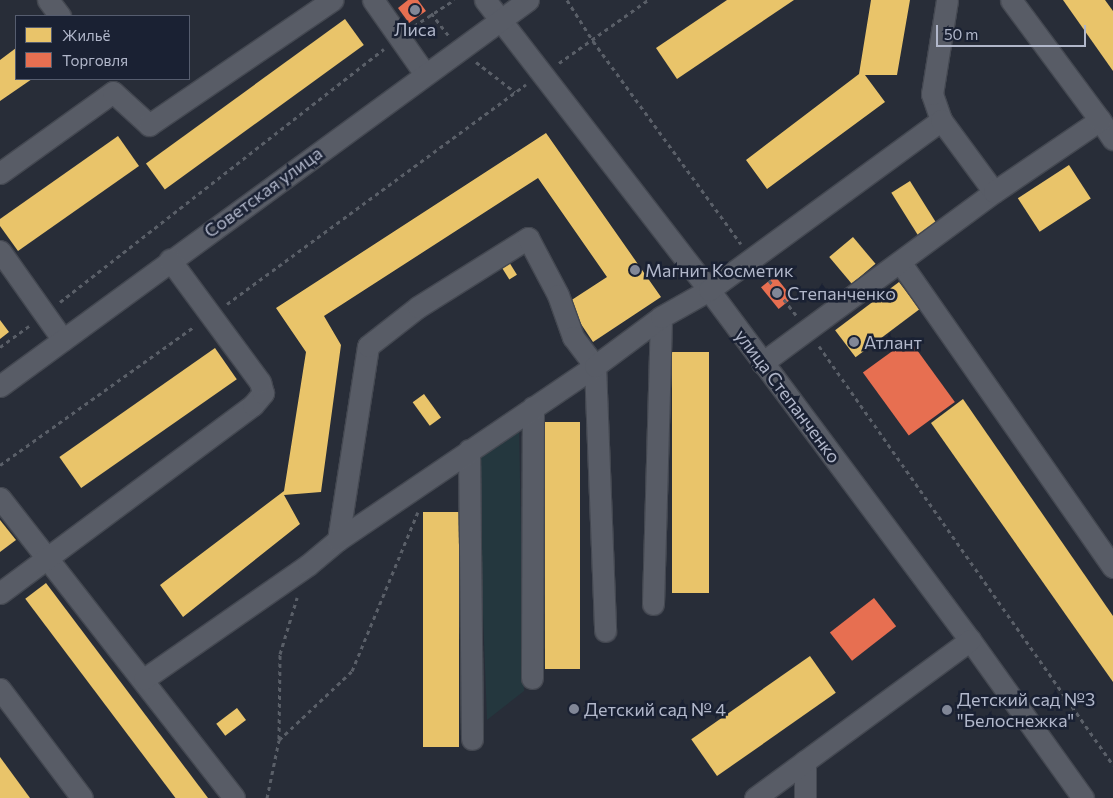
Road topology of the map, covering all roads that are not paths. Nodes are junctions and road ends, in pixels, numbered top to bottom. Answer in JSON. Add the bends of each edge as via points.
{"nodes":[{"id":1,"x":48,"y":0,"type":"edge"},
{"id":2,"x":332,"y":0,"type":"edge"},
{"id":3,"x":373,"y":0,"type":"edge"},
{"id":4,"x":485,"y":0,"type":"edge"},
{"id":5,"x":528,"y":0,"type":"edge"},
{"id":6,"x":947,"y":0,"type":"edge"},
{"id":7,"x":1011,"y":0,"type":"edge"},
{"id":8,"x":59,"y":15,"type":"edge"},
{"id":9,"x":500,"y":21,"type":"junction"},
{"id":10,"x":425,"y":74,"type":"junction"},
{"id":11,"x":109,"y":85,"type":"edge"},
{"id":12,"x":941,"y":120,"type":"junction"},
{"id":13,"x":1100,"y":120,"type":"junction"},
{"id":14,"x":1113,"y":139,"type":"edge"},
{"id":15,"x":0,"y":173,"type":"edge"},
{"id":16,"x":994,"y":192,"type":"junction"},
{"id":17,"x":0,"y":251,"type":"edge"},
{"id":18,"x":170,"y":260,"type":"junction"},
{"id":19,"x":900,"y":262,"type":"junction"},
{"id":20,"x":709,"y":290,"type":"junction"},
{"id":21,"x":661,"y":317,"type":"junction"},
{"id":22,"x":63,"y":340,"type":"junction"},
{"id":23,"x":762,"y":363,"type":"junction"},
{"id":24,"x":595,"y":366,"type":"junction"},
{"id":25,"x":0,"y":386,"type":"edge"},
{"id":26,"x":533,"y":407,"type":"junction"},
{"id":27,"x":469,"y":450,"type":"junction"},
{"id":28,"x":0,"y":498,"type":"edge"},
{"id":29,"x":338,"y":540,"type":"junction"},
{"id":30,"x":45,"y":557,"type":"junction"},
{"id":31,"x":1113,"y":567,"type":"edge"},
{"id":32,"x":0,"y":593,"type":"edge"},
{"id":33,"x":653,"y":604,"type":"dead end"},
{"id":34,"x":604,"y":631,"type":"dead end"},
{"id":35,"x":970,"y":640,"type":"junction"},
{"id":36,"x":532,"y":678,"type":"dead end"},
{"id":37,"x":144,"y":679,"type":"junction"},
{"id":38,"x":0,"y":689,"type":"edge"},
{"id":39,"x":472,"y":739,"type":"dead end"},
{"id":40,"x":805,"y":761,"type":"junction"},
{"id":41,"x":82,"y":798,"type":"edge"},
{"id":42,"x":234,"y":798,"type":"edge"},
{"id":43,"x":755,"y":798,"type":"edge"},
{"id":44,"x":805,"y":798,"type":"edge"},
{"id":45,"x":1083,"y":798,"type":"edge"}],
"edges":[{"from":1,"to":8,"type":"street"},
{"from":2,"to":11,"type":"street","via":[[149,125]]},
{"from":3,"to":10,"type":"street"},
{"from":4,"to":9,"type":"street","name":"улица Степанченко"},
{"from":5,"to":9,"type":"street","name":"Советская улица"},
{"from":6,"to":12,"type":"street","via":[[932,94]]},
{"from":7,"to":13,"type":"street"},
{"from":9,"to":10,"type":"street","name":"Советская улица"},
{"from":9,"to":20,"type":"street","name":"улица Степанченко"},
{"from":10,"to":18,"type":"street","name":"Советская улица"},
{"from":11,"to":15,"type":"street"},
{"from":12,"to":16,"type":"street"},
{"from":12,"to":20,"type":"street"},
{"from":13,"to":14,"type":"street"},
{"from":13,"to":16,"type":"street"},
{"from":16,"to":19,"type":"street"},
{"from":17,"to":22,"type":"street"},
{"from":18,"to":22,"type":"street","name":"Советская улица"},
{"from":18,"to":30,"type":"street","via":[[260,382],[263,393],[253,405]]},
{"from":19,"to":23,"type":"street"},
{"from":19,"to":31,"type":"street"},
{"from":20,"to":21,"type":"street"},
{"from":20,"to":23,"type":"street","name":"улица Степанченко"},
{"from":21,"to":24,"type":"street"},
{"from":21,"to":33,"type":"street"},
{"from":22,"to":25,"type":"street","name":"Советская улица"},
{"from":23,"to":35,"type":"street","name":"улица Степанченко"},
{"from":24,"to":26,"type":"street"},
{"from":24,"to":29,"type":"street","via":[[573,337],[558,295],[528,238],[418,307],[368,346]]},
{"from":24,"to":34,"type":"street"},
{"from":26,"to":27,"type":"street"},
{"from":26,"to":36,"type":"street"},
{"from":27,"to":29,"type":"street"},
{"from":27,"to":39,"type":"street"},
{"from":28,"to":30,"type":"street"},
{"from":29,"to":37,"type":"street","via":[[308,565]]},
{"from":30,"to":32,"type":"street"},
{"from":30,"to":37,"type":"street"},
{"from":35,"to":40,"type":"street"},
{"from":35,"to":45,"type":"street","name":"улица Степанченко"},
{"from":37,"to":42,"type":"street"},
{"from":38,"to":41,"type":"street"},
{"from":40,"to":43,"type":"street"},
{"from":40,"to":44,"type":"street"}]}
